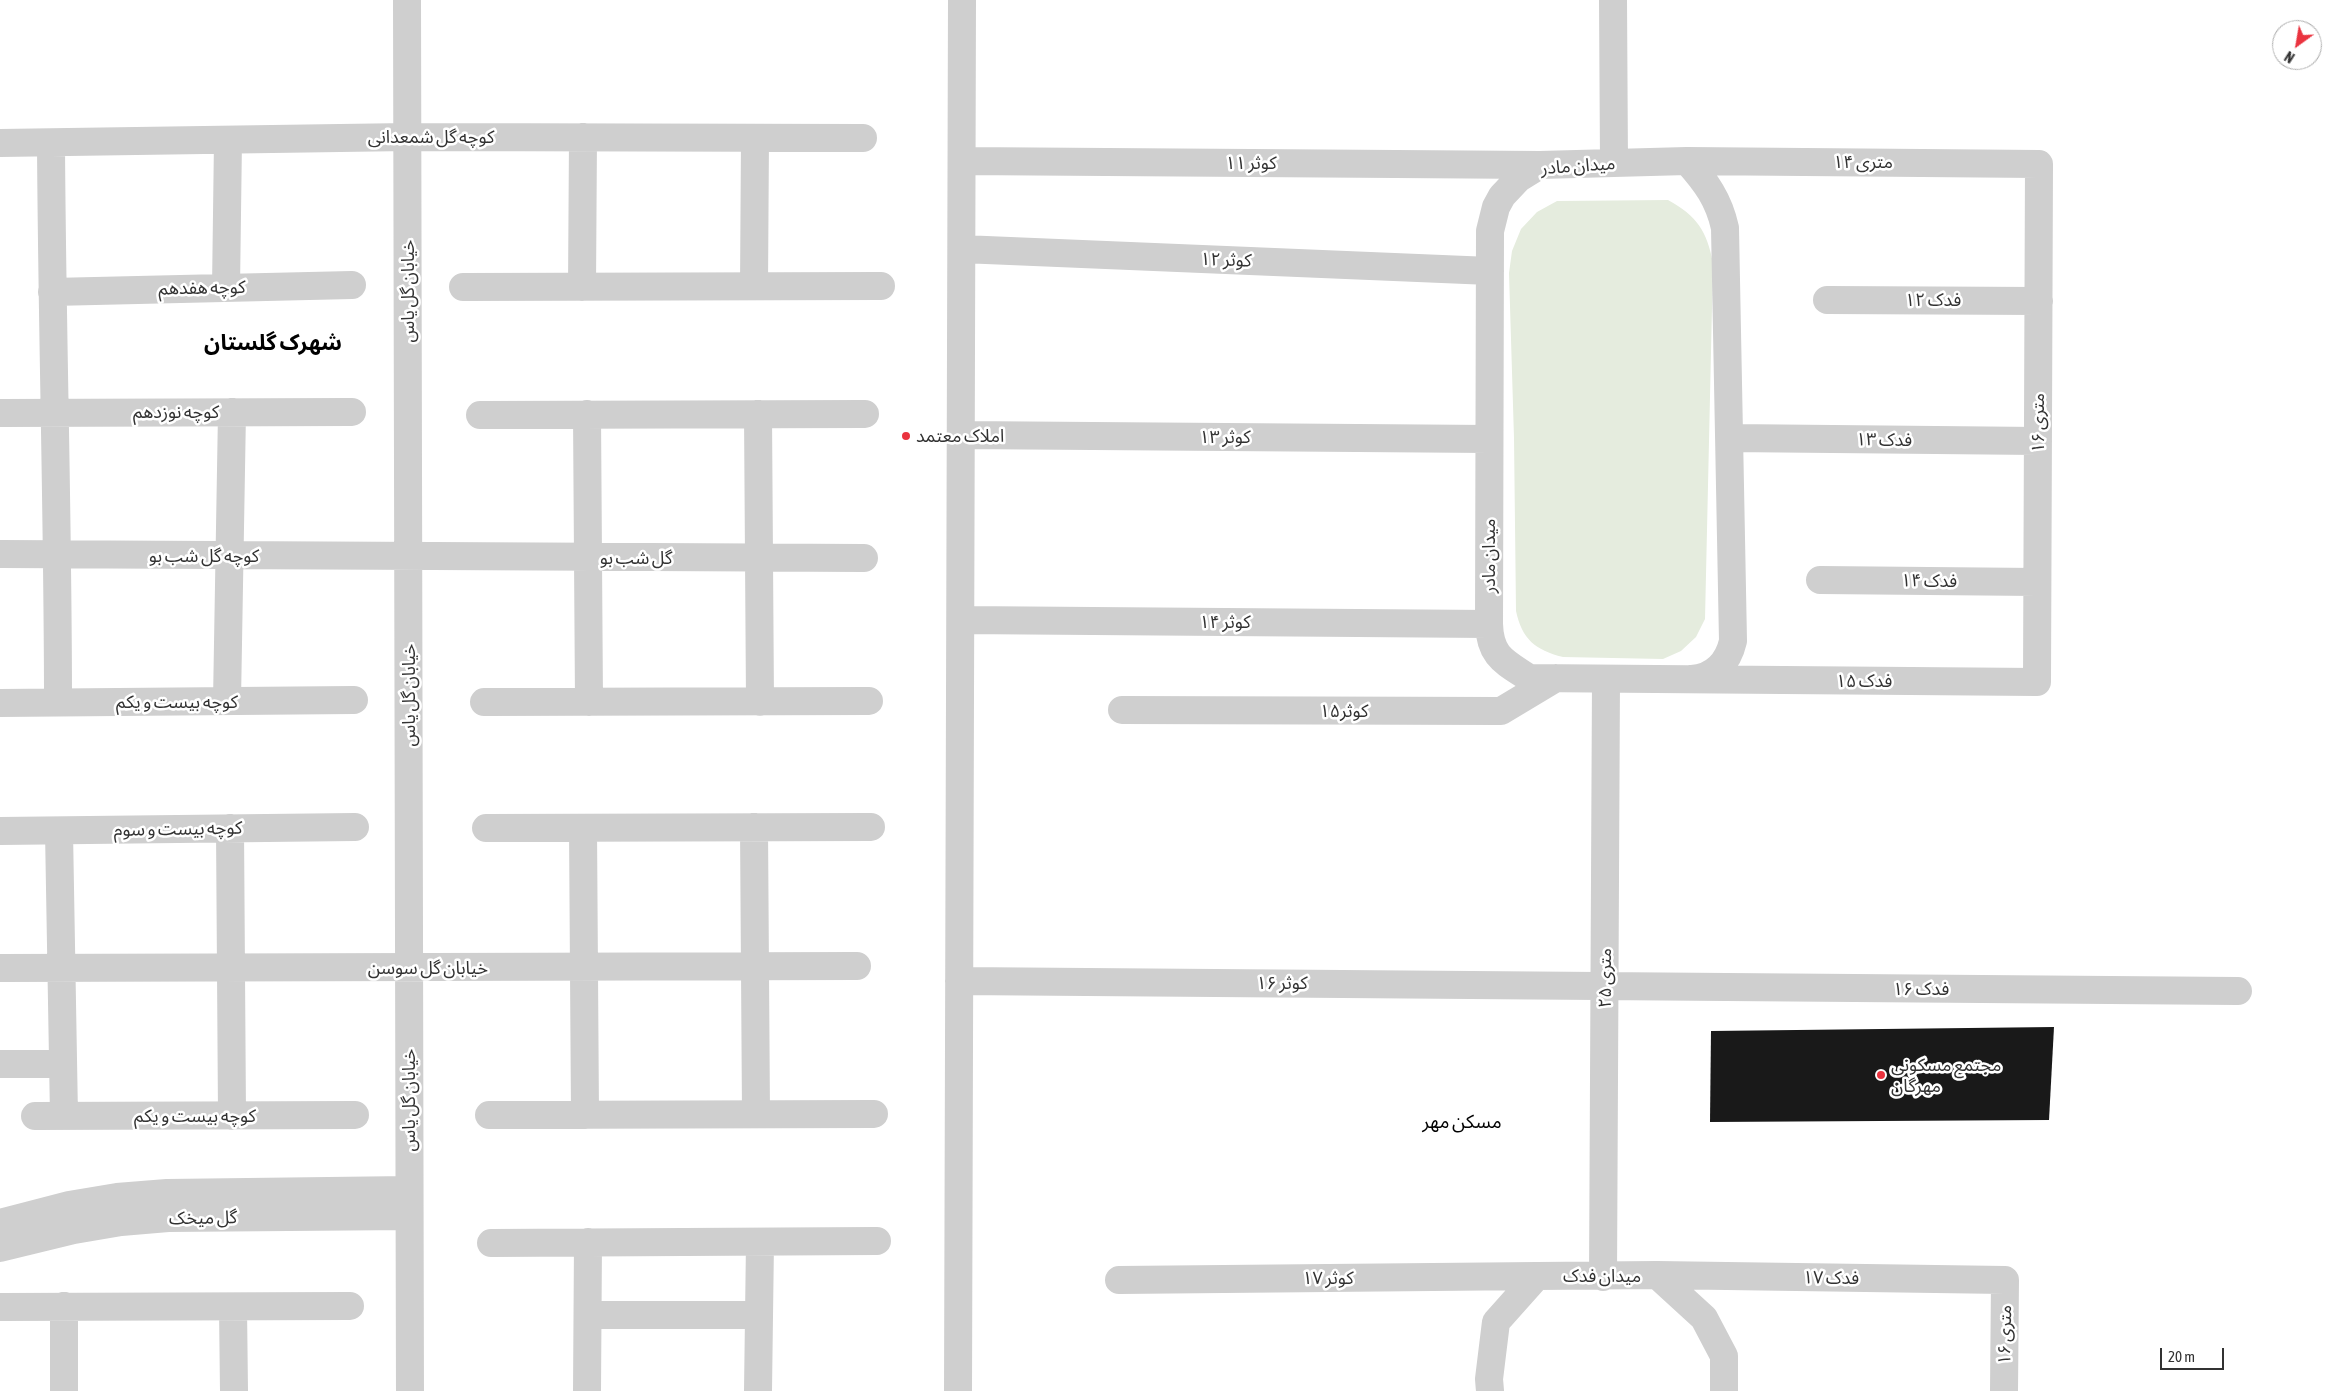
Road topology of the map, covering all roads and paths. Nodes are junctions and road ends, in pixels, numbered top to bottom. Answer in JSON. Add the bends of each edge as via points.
{"nodes":[{"id":1,"x":407,"y":0,"type":"edge"},
{"id":2,"x":962,"y":0,"type":"edge"},
{"id":3,"x":1613,"y":0,"type":"edge"},
{"id":4,"x":408,"y":137,"type":"junction"},
{"id":5,"x":583,"y":137,"type":"junction"},
{"id":6,"x":755,"y":138,"type":"junction"},
{"id":7,"x":863,"y":138,"type":"dead end"},
{"id":8,"x":228,"y":140,"type":"junction"},
{"id":9,"x":51,"y":142,"type":"junction"},
{"id":10,"x":0,"y":143,"type":"edge"},
{"id":11,"x":962,"y":161,"type":"junction"},
{"id":12,"x":1688,"y":161,"type":"junction"},
{"id":13,"x":1614,"y":163,"type":"junction"},
{"id":14,"x":2039,"y":164,"type":"joint"},
{"id":15,"x":1540,"y":165,"type":"junction"},
{"id":16,"x":962,"y":249,"type":"junction"},
{"id":17,"x":1490,"y":271,"type":"junction"},
{"id":18,"x":352,"y":285,"type":"dead end"},
{"id":19,"x":754,"y":286,"type":"junction"},
{"id":20,"x":881,"y":286,"type":"dead end"},
{"id":21,"x":463,"y":287,"type":"dead end"},
{"id":22,"x":582,"y":287,"type":"junction"},
{"id":23,"x":226,"y":288,"type":"junction"},
{"id":24,"x":52,"y":292,"type":"junction"},
{"id":25,"x":1827,"y":300,"type":"dead end"},
{"id":26,"x":2039,"y":301,"type":"junction"},
{"id":27,"x":232,"y":412,"type":"junction"},
{"id":28,"x":352,"y":412,"type":"dead end"},
{"id":29,"x":0,"y":413,"type":"edge"},
{"id":30,"x":53,"y":413,"type":"junction"},
{"id":31,"x":586,"y":414,"type":"junction"},
{"id":32,"x":758,"y":414,"type":"junction"},
{"id":33,"x":865,"y":414,"type":"dead end"},
{"id":34,"x":480,"y":415,"type":"dead end"},
{"id":35,"x":961,"y":435,"type":"junction"},
{"id":36,"x":1730,"y":438,"type":"junction"},
{"id":37,"x":1489,"y":439,"type":"junction"},
{"id":38,"x":2038,"y":441,"type":"junction"},
{"id":39,"x":0,"y":554,"type":"edge"},
{"id":40,"x":58,"y":555,"type":"junction"},
{"id":41,"x":230,"y":556,"type":"junction"},
{"id":42,"x":408,"y":558,"type":"junction"},
{"id":43,"x":588,"y":558,"type":"junction"},
{"id":44,"x":759,"y":558,"type":"junction"},
{"id":45,"x":864,"y":558,"type":"dead end"},
{"id":46,"x":1820,"y":580,"type":"dead end"},
{"id":47,"x":2037,"y":582,"type":"junction"},
{"id":48,"x":961,"y":620,"type":"junction"},
{"id":49,"x":1489,"y":624,"type":"junction"},
{"id":50,"x":1556,"y":678,"type":"junction"},
{"id":51,"x":1606,"y":678,"type":"junction"},
{"id":52,"x":1692,"y":679,"type":"junction"},
{"id":53,"x":2037,"y":682,"type":"joint"},
{"id":54,"x":354,"y":700,"type":"dead end"},
{"id":55,"x":227,"y":701,"type":"junction"},
{"id":56,"x":869,"y":701,"type":"dead end"},
{"id":57,"x":58,"y":702,"type":"junction"},
{"id":58,"x":484,"y":702,"type":"dead end"},
{"id":59,"x":589,"y":702,"type":"junction"},
{"id":60,"x":760,"y":702,"type":"junction"},
{"id":61,"x":0,"y":703,"type":"edge"},
{"id":62,"x":1122,"y":710,"type":"dead end"},
{"id":63,"x":355,"y":827,"type":"dead end"},
{"id":64,"x":754,"y":827,"type":"junction"},
{"id":65,"x":871,"y":827,"type":"dead end"},
{"id":66,"x":230,"y":828,"type":"junction"},
{"id":67,"x":486,"y":828,"type":"dead end"},
{"id":68,"x":583,"y":828,"type":"junction"},
{"id":69,"x":0,"y":831,"type":"edge"},
{"id":70,"x":60,"y":831,"type":"junction"},
{"id":71,"x":755,"y":966,"type":"junction"},
{"id":72,"x":857,"y":966,"type":"dead end"},
{"id":73,"x":584,"y":967,"type":"junction"},
{"id":74,"x":0,"y":968,"type":"edge"},
{"id":75,"x":62,"y":968,"type":"junction"},
{"id":76,"x":231,"y":968,"type":"junction"},
{"id":77,"x":409,"y":968,"type":"junction"},
{"id":78,"x":959,"y":981,"type":"junction"},
{"id":79,"x":1605,"y":986,"type":"junction"},
{"id":80,"x":2238,"y":992,"type":"dead end"},
{"id":81,"x":0,"y":1064,"type":"edge"},
{"id":82,"x":63,"y":1064,"type":"junction"},
{"id":83,"x":756,"y":1114,"type":"junction"},
{"id":84,"x":874,"y":1114,"type":"dead end"},
{"id":85,"x":355,"y":1115,"type":"dead end"},
{"id":86,"x":489,"y":1115,"type":"dead end"},
{"id":87,"x":585,"y":1115,"type":"junction"},
{"id":88,"x":35,"y":1116,"type":"dead end"},
{"id":89,"x":64,"y":1116,"type":"junction"},
{"id":90,"x":232,"y":1116,"type":"junction"},
{"id":91,"x":409,"y":1203,"type":"junction"},
{"id":92,"x":0,"y":1223,"type":"edge"},
{"id":93,"x":877,"y":1241,"type":"dead end"},
{"id":94,"x":588,"y":1242,"type":"junction"},
{"id":95,"x":760,"y":1242,"type":"junction"},
{"id":96,"x":491,"y":1243,"type":"dead end"},
{"id":97,"x":0,"y":1248,"type":"edge"},
{"id":98,"x":1657,"y":1275,"type":"junction"},
{"id":99,"x":1537,"y":1276,"type":"junction"},
{"id":100,"x":1603,"y":1277,"type":"junction"},
{"id":101,"x":1119,"y":1280,"type":"dead end"},
{"id":102,"x":2005,"y":1280,"type":"joint"},
{"id":103,"x":64,"y":1306,"type":"junction"},
{"id":104,"x":233,"y":1306,"type":"junction"},
{"id":105,"x":350,"y":1306,"type":"dead end"},
{"id":106,"x":0,"y":1307,"type":"edge"},
{"id":107,"x":588,"y":1315,"type":"junction"},
{"id":108,"x":759,"y":1315,"type":"junction"},
{"id":109,"x":64,"y":1391,"type":"edge"},
{"id":110,"x":234,"y":1391,"type":"edge"},
{"id":111,"x":410,"y":1391,"type":"edge"},
{"id":112,"x":587,"y":1391,"type":"edge"},
{"id":113,"x":758,"y":1391,"type":"edge"},
{"id":114,"x":958,"y":1391,"type":"edge"},
{"id":115,"x":1490,"y":1391,"type":"edge"},
{"id":116,"x":1724,"y":1391,"type":"edge"},
{"id":117,"x":2004,"y":1391,"type":"edge"}],
"edges":[{"from":1,"to":4,"type":"street","name":"خیابان گل یاس"},
{"from":2,"to":11,"type":"street"},
{"from":3,"to":13,"type":"street"},
{"from":4,"to":5,"type":"street","name":"کوچه گل شمعدانی"},
{"from":4,"to":8,"type":"street","name":"کوچه گل شمعدانی"},
{"from":4,"to":42,"type":"street","name":"خیابان گل یاس"},
{"from":5,"to":6,"type":"street","name":"کوچه گل شمعدانی"},
{"from":5,"to":22,"type":"street"},
{"from":6,"to":7,"type":"street","name":"کوچه گل شمعدانی"},
{"from":6,"to":19,"type":"street"},
{"from":8,"to":9,"type":"street","name":"کوچه گل شمعدانی"},
{"from":8,"to":23,"type":"street"},
{"from":9,"to":10,"type":"street","name":"کوچه گل شمعدانی"},
{"from":9,"to":24,"type":"street"},
{"from":11,"to":15,"type":"street","name":"کوثر ۱۱"},
{"from":11,"to":16,"type":"street"},
{"from":12,"to":13,"type":"street","name":"میدان مادر"},
{"from":12,"to":14,"type":"street","name":"۱۴ متری"},
{"from":12,"to":36,"type":"street","name":"میدان مادر","via":[[1716,198],[1725,228]]},
{"from":13,"to":15,"type":"street","name":"میدان مادر"},
{"from":14,"to":26,"type":"street","name":"۱۶ متری"},
{"from":15,"to":17,"type":"street","name":"میدان مادر","via":[[1510,186],[1496,207],[1490,231]]},
{"from":16,"to":17,"type":"street","name":"کوثر ۱۲"},
{"from":16,"to":35,"type":"street"},
{"from":17,"to":37,"type":"street","name":"میدان مادر"},
{"from":18,"to":23,"type":"street","name":"کوچه هفدهم"},
{"from":19,"to":20,"type":"street"},
{"from":19,"to":22,"type":"street"},
{"from":21,"to":22,"type":"street"},
{"from":23,"to":24,"type":"street","name":"کوچه هفدهم"},
{"from":24,"to":30,"type":"street"},
{"from":25,"to":26,"type":"street","name":"فدک ۱۲"},
{"from":26,"to":38,"type":"street","name":"۱۶ متری"},
{"from":27,"to":28,"type":"street","name":"کوچه نوزدهم"},
{"from":27,"to":30,"type":"street","name":"کوچه نوزدهم"},
{"from":27,"to":41,"type":"street"},
{"from":29,"to":30,"type":"street","name":"کوچه نوزدهم"},
{"from":30,"to":40,"type":"street"},
{"from":31,"to":32,"type":"street"},
{"from":31,"to":34,"type":"street"},
{"from":31,"to":43,"type":"street"},
{"from":32,"to":33,"type":"street"},
{"from":32,"to":44,"type":"street"},
{"from":35,"to":37,"type":"street","name":"کوثر ۱۳"},
{"from":35,"to":48,"type":"street"},
{"from":36,"to":38,"type":"street","name":"فدک ۱۳"},
{"from":36,"to":52,"type":"street","name":"میدان مادر","via":[[1733,641],[1719,668],[1702,678]]},
{"from":37,"to":49,"type":"street","name":"میدان مادر"},
{"from":38,"to":47,"type":"street","name":"۱۶ متری"},
{"from":39,"to":40,"type":"street","name":"کوچه گل شب بو"},
{"from":40,"to":41,"type":"street","name":"کوچه گل شب بو"},
{"from":40,"to":57,"type":"street"},
{"from":41,"to":42,"type":"street","name":"کوچه گل شب بو"},
{"from":41,"to":55,"type":"street"},
{"from":42,"to":43,"type":"street","name":"گل شب بو"},
{"from":42,"to":77,"type":"street","name":"خیابان گل یاس"},
{"from":43,"to":44,"type":"street","name":"گل شب بو"},
{"from":43,"to":59,"type":"street"},
{"from":44,"to":45,"type":"street","name":"گل شب بو"},
{"from":44,"to":60,"type":"street"},
{"from":46,"to":47,"type":"street","name":"فدک ۱۴"},
{"from":47,"to":53,"type":"street","name":"۱۶ متری"},
{"from":48,"to":49,"type":"street","name":"کوثر ۱۴"},
{"from":48,"to":78,"type":"street"},
{"from":49,"to":50,"type":"street","name":"میدان مادر","via":[[1492,647],[1504,663],[1530,678]]},
{"from":50,"to":51,"type":"street","name":"میدان مادر"},
{"from":50,"to":62,"type":"street","name":"کوثر۱۵","via":[[1501,711]]},
{"from":51,"to":52,"type":"street","name":"میدان مادر"},
{"from":51,"to":79,"type":"street","name":"۲۵ متری"},
{"from":52,"to":53,"type":"street","name":"فدک ۱۵"},
{"from":54,"to":55,"type":"street","name":"کوچه بیست و یکم"},
{"from":55,"to":57,"type":"street","name":"کوچه بیست و یکم"},
{"from":56,"to":60,"type":"street"},
{"from":57,"to":61,"type":"street","name":"کوچه بیست و یکم"},
{"from":58,"to":59,"type":"street"},
{"from":59,"to":60,"type":"street"},
{"from":63,"to":66,"type":"street","name":"کوچه بیست و سوم"},
{"from":64,"to":65,"type":"street"},
{"from":64,"to":68,"type":"street"},
{"from":64,"to":71,"type":"street"},
{"from":66,"to":70,"type":"street","name":"کوچه بیست و سوم"},
{"from":66,"to":76,"type":"street"},
{"from":67,"to":68,"type":"street"},
{"from":68,"to":73,"type":"street"},
{"from":69,"to":70,"type":"street","name":"کوچه بیست و سوم"},
{"from":70,"to":75,"type":"street"},
{"from":71,"to":72,"type":"street","name":"خیابان گل سوسن"},
{"from":71,"to":73,"type":"street","name":"خیابان گل سوسن"},
{"from":71,"to":83,"type":"street"},
{"from":73,"to":77,"type":"street","name":"خیابان گل سوسن"},
{"from":73,"to":87,"type":"street"},
{"from":74,"to":75,"type":"street","name":"خیابان گل سوسن"},
{"from":75,"to":76,"type":"street","name":"خیابان گل سوسن"},
{"from":75,"to":82,"type":"street"},
{"from":76,"to":77,"type":"street","name":"خیابان گل سوسن"},
{"from":76,"to":90,"type":"street"},
{"from":77,"to":91,"type":"street","name":"خیابان گل یاس"},
{"from":78,"to":79,"type":"street","name":"کوثر ۱۶"},
{"from":78,"to":114,"type":"street"},
{"from":79,"to":80,"type":"street","name":"فدک ۱۶"},
{"from":79,"to":100,"type":"street","name":"۲۵ متری"},
{"from":81,"to":82,"type":"street"},
{"from":82,"to":89,"type":"street"},
{"from":83,"to":84,"type":"street"},
{"from":83,"to":87,"type":"street"},
{"from":85,"to":90,"type":"street","name":"کوچه بیست و یکم"},
{"from":86,"to":87,"type":"street"},
{"from":88,"to":89,"type":"street","name":"کوچه بیست و یکم"},
{"from":89,"to":90,"type":"street","name":"کوچه بیست و یکم"},
{"from":91,"to":92,"type":"street","name":"گل میخک","via":[[157,1194],[69,1205]]},
{"from":91,"to":97,"type":"street","name":"گل میخک","via":[[140,1220],[74,1230]]},
{"from":91,"to":111,"type":"street","name":"خیابان گل یاس"},
{"from":93,"to":95,"type":"street"},
{"from":94,"to":95,"type":"street"},
{"from":94,"to":96,"type":"street"},
{"from":94,"to":107,"type":"street"},
{"from":95,"to":108,"type":"street"},
{"from":98,"to":100,"type":"street","name":"میدان فدک"},
{"from":98,"to":102,"type":"street","name":"فدک ۱۷"},
{"from":98,"to":116,"type":"street","name":"میدان فدک","via":[[1704,1318],[1724,1356]]},
{"from":99,"to":100,"type":"street","name":"میدان فدک"},
{"from":99,"to":101,"type":"street","name":"کوثر ۱۷"},
{"from":99,"to":115,"type":"street","via":[[1496,1322]]},
{"from":102,"to":117,"type":"street","name":"۱۶ متری"},
{"from":103,"to":104,"type":"street"},
{"from":103,"to":106,"type":"street"},
{"from":103,"to":109,"type":"street"},
{"from":104,"to":105,"type":"street"},
{"from":104,"to":110,"type":"street"},
{"from":107,"to":108,"type":"street"},
{"from":107,"to":112,"type":"street"},
{"from":108,"to":113,"type":"street"}]}
